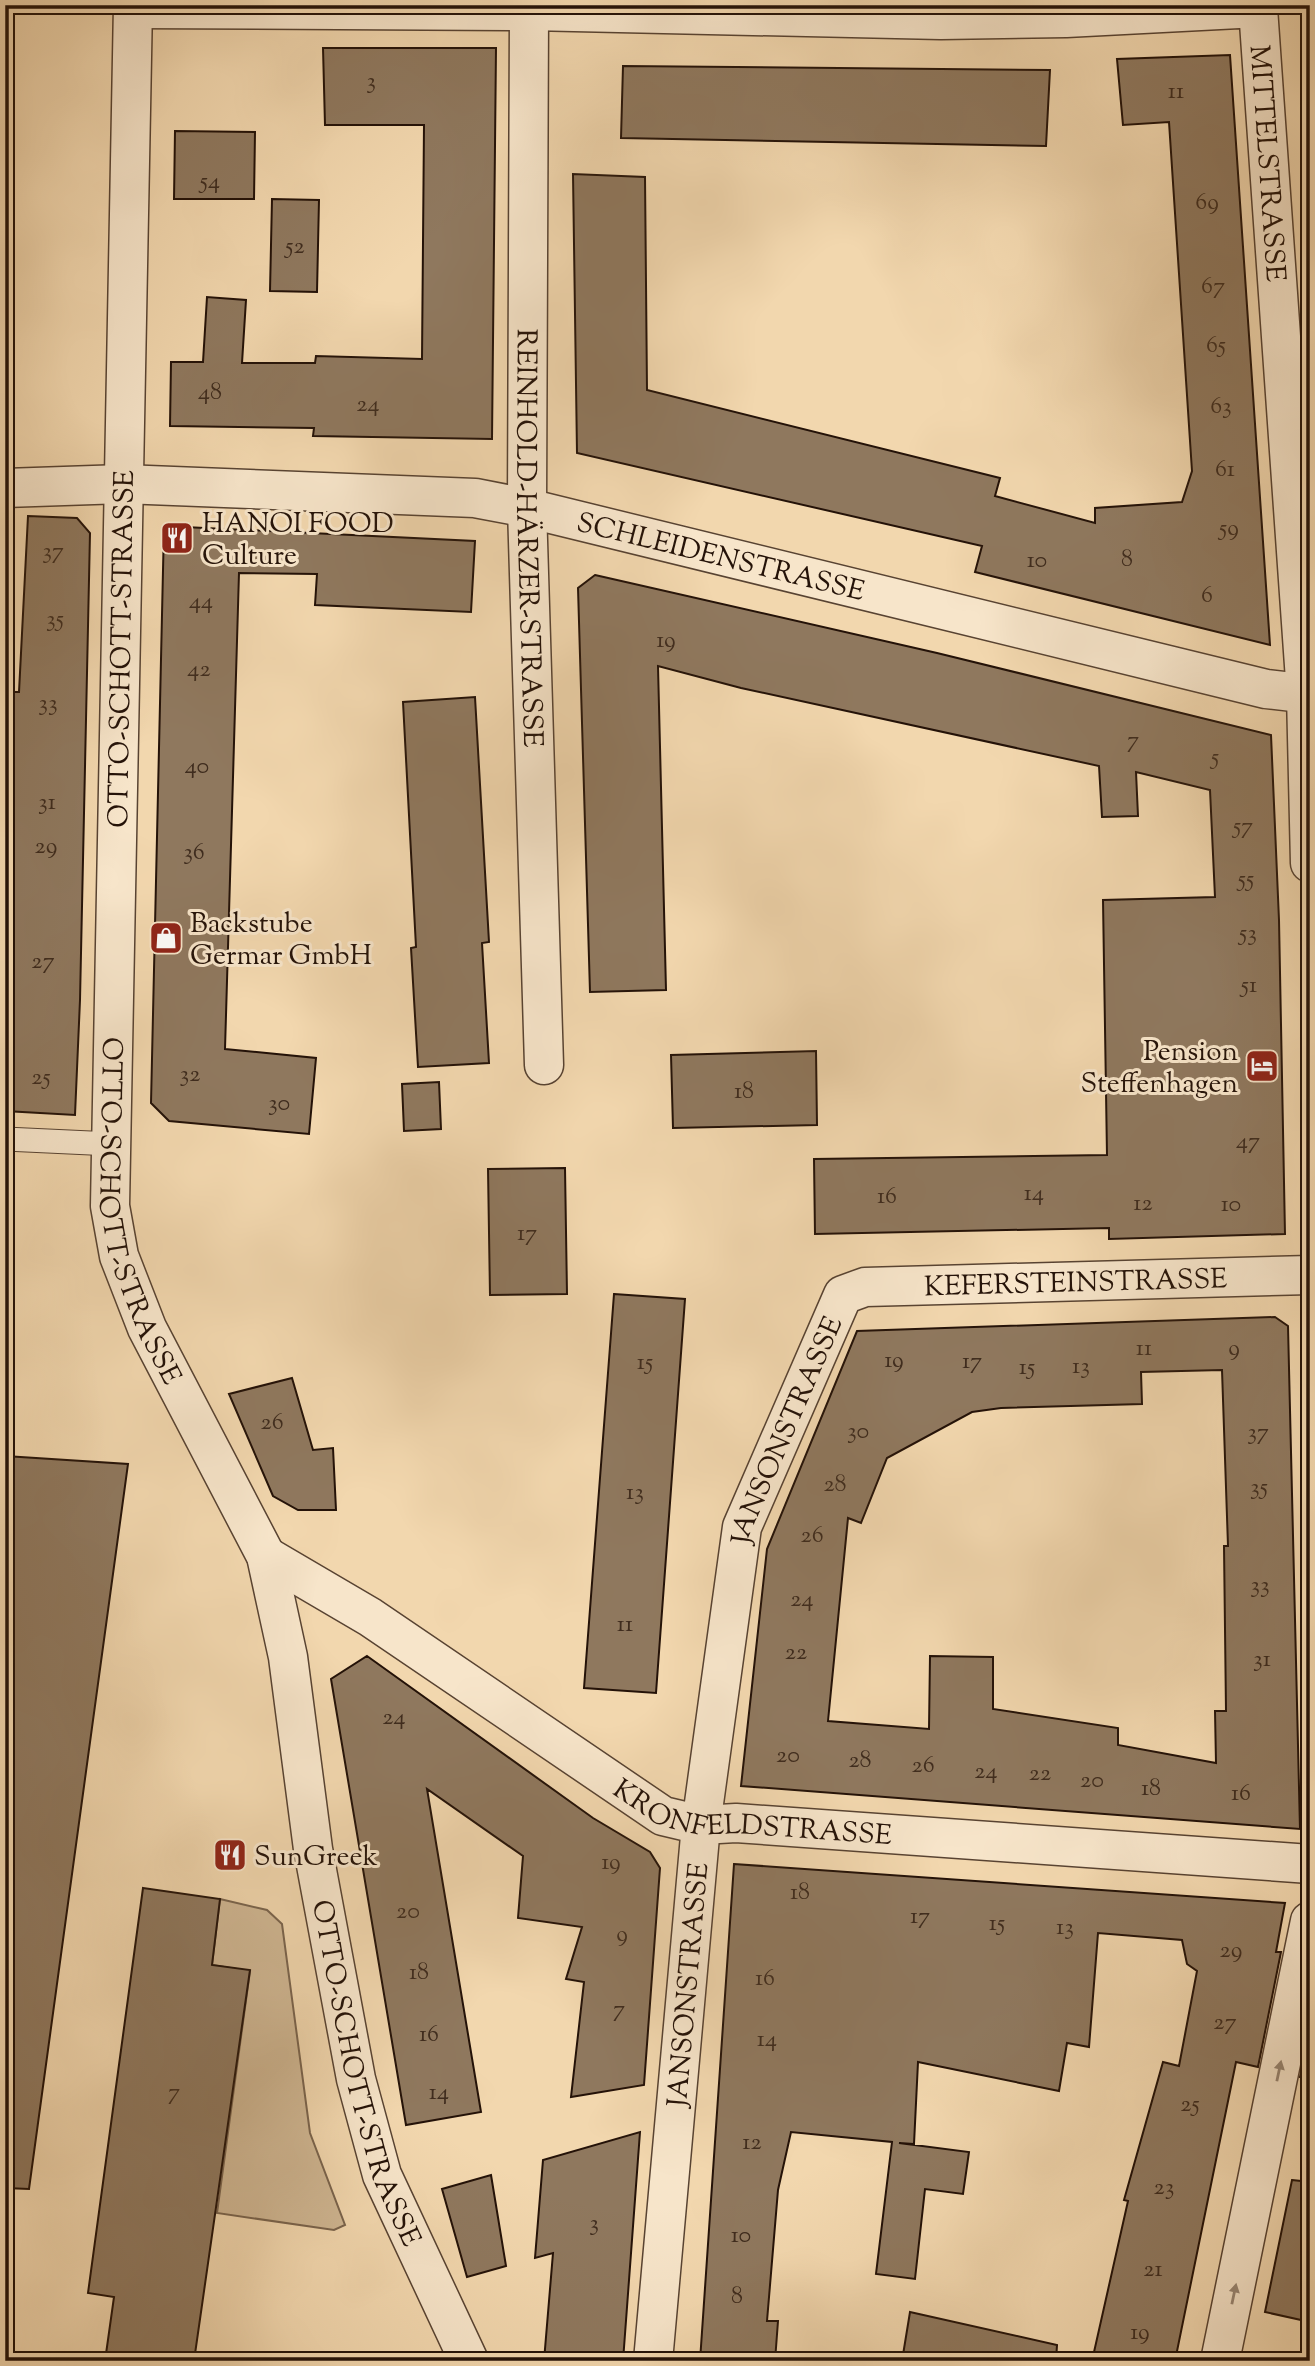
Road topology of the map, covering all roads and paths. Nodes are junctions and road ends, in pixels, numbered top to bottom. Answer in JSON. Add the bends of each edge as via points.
{"nodes":[{"id":1,"x":133,"y":7,"type":"edge"},
{"id":2,"x":529,"y":11,"type":"junction"},
{"id":3,"x":941,"y":12,"type":"edge"},
{"id":4,"x":123,"y":484,"type":"junction"},
{"id":5,"x":5,"y":488,"type":"edge"},
{"id":6,"x":527,"y":508,"type":"junction"},
{"id":7,"x":1308,"y":694,"type":"edge"},
{"id":8,"x":1310,"y":863,"type":"edge"},
{"id":9,"x":544,"y":1065,"type":"dead end"},
{"id":10,"x":5,"y":1139,"type":"edge"},
{"id":11,"x":112,"y":1144,"type":"junction"},
{"id":12,"x":1310,"y":1275,"type":"edge"},
{"id":13,"x":843,"y":1295,"type":"joint"},
{"id":14,"x":267,"y":1556,"type":"junction"},
{"id":15,"x":701,"y":1825,"type":"junction"},
{"id":16,"x":1310,"y":1864,"type":"edge"},
{"id":17,"x":1310,"y":1921,"type":"edge"},
{"id":18,"x":469,"y":2361,"type":"edge"},
{"id":19,"x":653,"y":2361,"type":"edge"},
{"id":20,"x":1220,"y":2361,"type":"edge"}],
"edges":[{"from":1,"to":2,"type":"street"},
{"from":1,"to":4,"type":"street","name":"OTTO-SCHOTT-STRASSE"},
{"from":2,"to":3,"type":"street"},
{"from":2,"to":6,"type":"street","name":"REINHOLD-HÄRZER-STRASSE"},
{"from":3,"to":7,"type":"street","name":"MITTELSTRASSE","via":[[1066,18],[1258,8]]},
{"from":4,"to":5,"type":"street","name":"SCHLEIDENSTRASSE"},
{"from":4,"to":6,"type":"street","name":"SCHLEIDENSTRASSE","via":[[475,498]]},
{"from":4,"to":11,"type":"street","name":"OTTO-SCHOTT-STRASSE"},
{"from":6,"to":7,"type":"street","name":"SCHLEIDENSTRASSE","via":[[1252,686]]},
{"from":6,"to":9,"type":"street","name":"REINHOLD-HÄRZER-STRASSE"},
{"from":7,"to":8,"type":"street","name":"MITTELSTRASSE"},
{"from":10,"to":11,"type":"lane"},
{"from":11,"to":14,"type":"street","name":"OTTO-SCHOTT-STRASSE","via":[[110,1206],[119,1256],[147,1328]]},
{"from":12,"to":13,"type":"street","name":"KEFERSTEINSTRASSE","via":[[865,1287]]},
{"from":13,"to":15,"type":"street","name":"JANSONSTRASSE","via":[[742,1527]]},
{"from":14,"to":15,"type":"street","name":"KRONFELDSTRASSE","via":[[370,1617],[663,1816]]},
{"from":14,"to":18,"type":"street","name":"OTTO-SCHOTT-STRASSE","via":[[288,1657],[313,1849],[356,2079],[382,2175]]},
{"from":15,"to":16,"type":"street","name":"KRONFELDSTRASSE"},
{"from":15,"to":19,"type":"street","name":"JANSONSTRASSE"},
{"from":20,"to":17,"type":"street","one_way":true}]}
